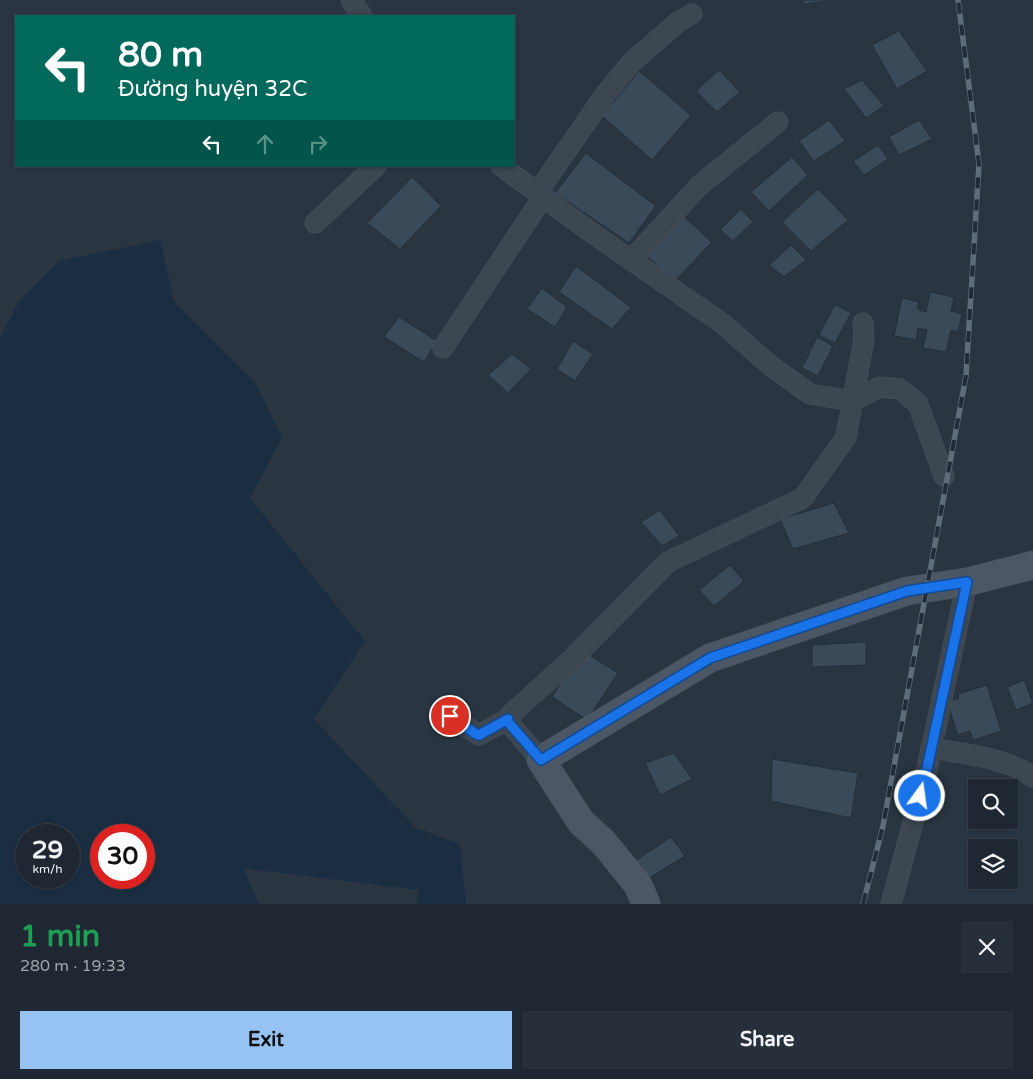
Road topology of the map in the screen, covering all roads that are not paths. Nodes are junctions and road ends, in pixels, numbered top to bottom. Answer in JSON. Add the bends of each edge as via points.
{"nodes":[{"id":1,"x":351,"y":0,"type":"edge"},
{"id":2,"x":692,"y":14,"type":"dead end"},
{"id":3,"x":361,"y":15,"type":"edge"},
{"id":4,"x":778,"y":122,"type":"dead end"},
{"id":5,"x":375,"y":167,"type":"edge"},
{"id":6,"x":502,"y":167,"type":"edge"},
{"id":7,"x":540,"y":195,"type":"junction"},
{"id":8,"x":315,"y":223,"type":"dead end"},
{"id":9,"x":631,"y":260,"type":"junction"},
{"id":10,"x":863,"y":323,"type":"dead end"},
{"id":11,"x":443,"y":348,"type":"dead end"},
{"id":12,"x":852,"y":401,"type":"junction"},
{"id":13,"x":944,"y":476,"type":"dead end"},
{"id":14,"x":1033,"y":565,"type":"edge"},
{"id":15,"x":967,"y":582,"type":"junction"},
{"id":16,"x":450,"y":716,"type":"dead end"},
{"id":17,"x":508,"y":719,"type":"junction"},
{"id":18,"x":931,"y":748,"type":"junction"},
{"id":19,"x":541,"y":760,"type":"junction"},
{"id":20,"x":1033,"y":777,"type":"edge"},
{"id":21,"x":646,"y":904,"type":"edge"},
{"id":22,"x":891,"y":904,"type":"edge"}],
"edges":[{"from":1,"to":3,"type":"street"},
{"from":2,"to":7,"type":"street","via":[[632,62],[605,95]]},
{"from":4,"to":9,"type":"street","via":[[700,185]]},
{"from":5,"to":8,"type":"street"},
{"from":6,"to":7,"type":"street"},
{"from":7,"to":9,"type":"street"},
{"from":7,"to":11,"type":"street"},
{"from":9,"to":12,"type":"street","via":[[723,324],[771,366],[810,394]]},
{"from":10,"to":12,"type":"street","via":[[864,339]]},
{"from":12,"to":13,"type":"street","via":[[880,387],[900,389],[918,404]]},
{"from":12,"to":17,"type":"street","via":[[846,437],[803,498],[668,562]]},
{"from":14,"to":15,"type":"street"},
{"from":15,"to":18,"type":"street"},
{"from":15,"to":19,"type":"street","via":[[907,591],[710,658]]},
{"from":16,"to":17,"type":"street","via":[[479,735]]},
{"from":17,"to":19,"type":"street"},
{"from":18,"to":20,"type":"street","via":[[1003,762]]},
{"from":18,"to":22,"type":"street"},
{"from":19,"to":21,"type":"street","via":[[582,822],[638,885]]}]}
